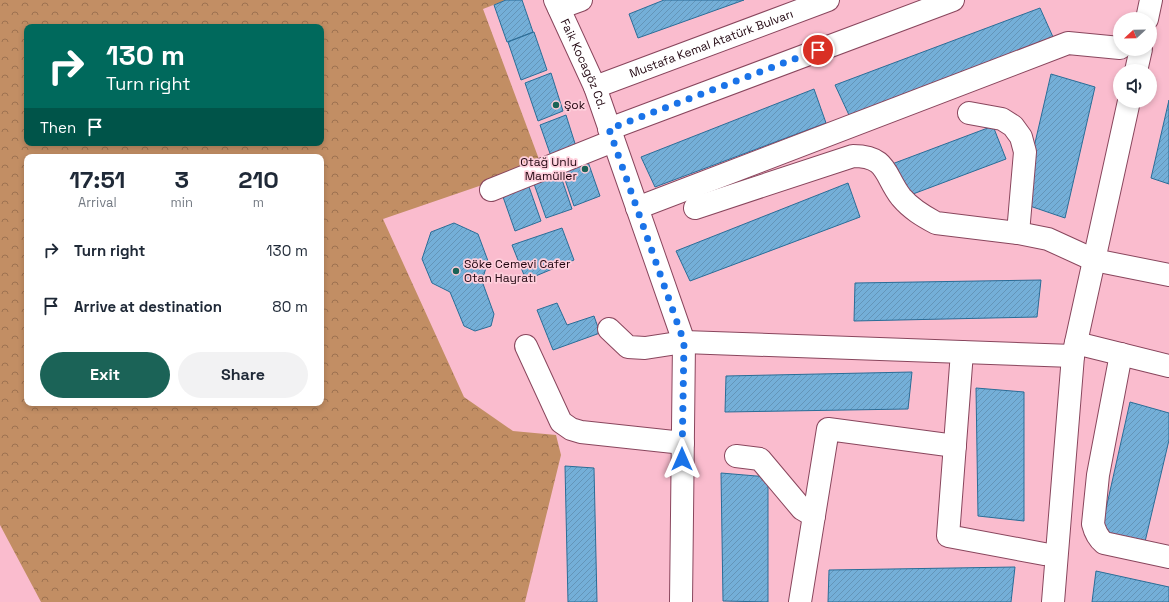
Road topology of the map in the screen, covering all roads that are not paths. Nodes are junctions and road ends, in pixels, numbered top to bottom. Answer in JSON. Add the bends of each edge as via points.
{"nodes":[{"id":1,"x":581,"y":0,"type":"edge"},
{"id":2,"x":828,"y":0,"type":"edge"},
{"id":3,"x":953,"y":0,"type":"edge"},
{"id":4,"x":1151,"y":0,"type":"edge"},
{"id":5,"x":557,"y":4,"type":"edge"},
{"id":6,"x":1148,"y":12,"type":"edge"},
{"id":7,"x":1113,"y":47,"type":"edge"},
{"id":8,"x":595,"y":88,"type":"junction"},
{"id":9,"x":1127,"y":108,"type":"edge"},
{"id":10,"x":969,"y":113,"type":"dead end"},
{"id":11,"x":611,"y":135,"type":"junction"},
{"id":12,"x":491,"y":190,"type":"dead end"},
{"id":13,"x":637,"y":208,"type":"junction"},
{"id":14,"x":695,"y":208,"type":"dead end"},
{"id":15,"x":1018,"y":233,"type":"junction"},
{"id":16,"x":1094,"y":260,"type":"junction"},
{"id":17,"x":1169,"y":275,"type":"edge"},
{"id":18,"x":609,"y":329,"type":"dead end"},
{"id":19,"x":684,"y":342,"type":"junction"},
{"id":20,"x":526,"y":346,"type":"dead end"},
{"id":21,"x":1074,"y":350,"type":"junction"},
{"id":22,"x":962,"y":352,"type":"junction"},
{"id":23,"x":1121,"y":354,"type":"junction"},
{"id":24,"x":1169,"y":366,"type":"edge"},
{"id":25,"x":683,"y":443,"type":"junction"},
{"id":26,"x":955,"y":446,"type":"junction"},
{"id":27,"x":736,"y":456,"type":"dead end"},
{"id":28,"x":814,"y":516,"type":"junction"},
{"id":29,"x":1044,"y":554,"type":"dead end"},
{"id":30,"x":1169,"y":557,"type":"edge"},
{"id":31,"x":682,"y":602,"type":"edge"},
{"id":32,"x":800,"y":602,"type":"edge"},
{"id":33,"x":1053,"y":602,"type":"edge"}],
"edges":[{"from":1,"to":5,"type":"street"},
{"from":2,"to":8,"type":"street","name":"Mustafa Kemal Atatürk Bulvarı"},
{"from":3,"to":11,"type":"street"},
{"from":4,"to":6,"type":"street"},
{"from":5,"to":8,"type":"street","name":"Faik Kocagöz Cd."},
{"from":7,"to":13,"type":"street","via":[[1068,43]]},
{"from":8,"to":11,"type":"street","name":"Faik Kocagöz Cd."},
{"from":9,"to":16,"type":"street"},
{"from":10,"to":15,"type":"street","via":[[1002,119],[1013,126],[1022,137],[1025,152]]},
{"from":11,"to":12,"type":"street"},
{"from":11,"to":13,"type":"street","name":"Faik Kocagöz Cd."},
{"from":13,"to":19,"type":"street","name":"Faik Kocagöz Cd."},
{"from":14,"to":15,"type":"street","via":[[853,156],[860,156],[874,160],[884,167],[908,204],[925,218],[936,223]]},
{"from":15,"to":16,"type":"street","via":[[1048,239]]},
{"from":16,"to":17,"type":"street"},
{"from":16,"to":21,"type":"street"},
{"from":18,"to":19,"type":"street","via":[[628,347],[645,348]]},
{"from":19,"to":22,"type":"street"},
{"from":19,"to":25,"type":"street","name":"Faik Kocagöz Cd."},
{"from":20,"to":25,"type":"street","via":[[561,422],[571,429]]},
{"from":21,"to":22,"type":"street"},
{"from":21,"to":23,"type":"street"},
{"from":21,"to":33,"type":"street"},
{"from":22,"to":26,"type":"street"},
{"from":23,"to":24,"type":"street"},
{"from":23,"to":30,"type":"street","via":[[1098,475],[1094,530],[1104,543]]},
{"from":25,"to":31,"type":"street","name":"Faik Kocagöz Cd."},
{"from":26,"to":28,"type":"street","via":[[828,429]]},
{"from":26,"to":29,"type":"street","via":[[948,536]]},
{"from":27,"to":28,"type":"street","via":[[760,459],[802,509]]},
{"from":28,"to":32,"type":"street"}]}
